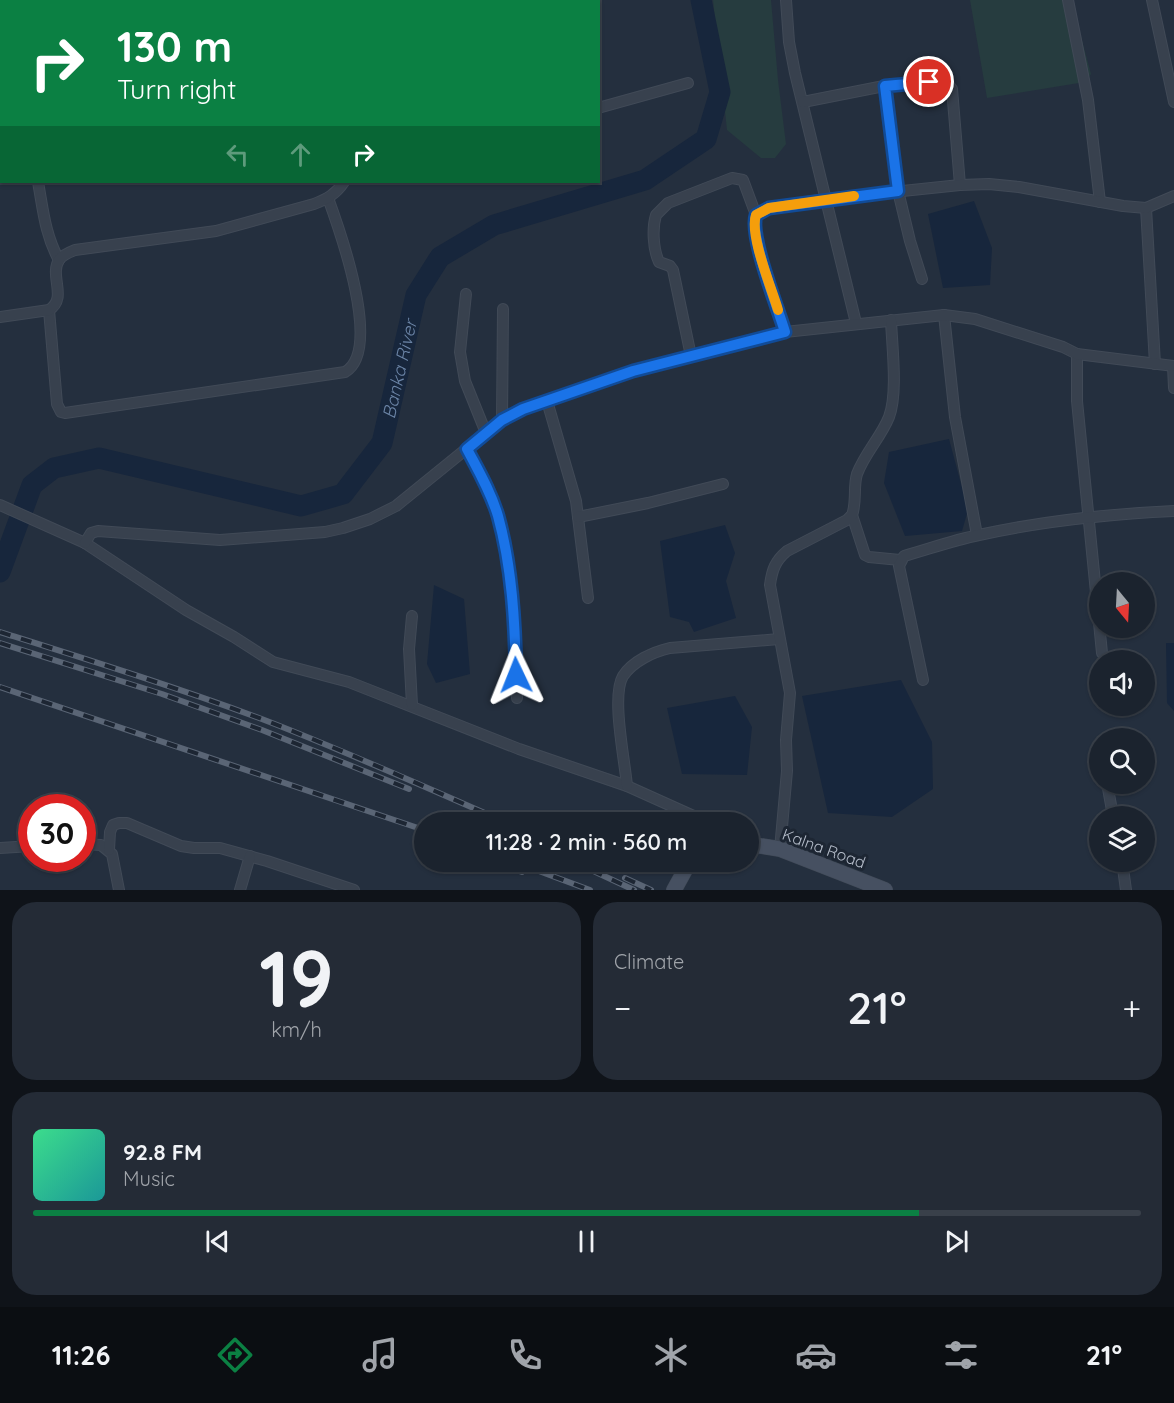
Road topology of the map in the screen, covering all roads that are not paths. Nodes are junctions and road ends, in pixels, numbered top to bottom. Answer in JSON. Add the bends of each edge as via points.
{"nodes":[{"id":1,"x":786,"y":0,"type":"edge"},
{"id":2,"x":1068,"y":0,"type":"edge"},
{"id":3,"x":1152,"y":0,"type":"edge"},
{"id":4,"x":688,"y":83,"type":"dead end"},
{"id":5,"x":885,"y":86,"type":"junction"},
{"id":6,"x":802,"y":102,"type":"junction"},
{"id":7,"x":1174,"y":102,"type":"edge"},
{"id":8,"x":600,"y":107,"type":"edge"},
{"id":9,"x":38,"y":183,"type":"edge"},
{"id":10,"x":343,"y":183,"type":"edge"},
{"id":11,"x":960,"y":185,"type":"junction"},
{"id":12,"x":898,"y":191,"type":"junction"},
{"id":13,"x":1174,"y":196,"type":"edge"},
{"id":14,"x":328,"y":198,"type":"junction"},
{"id":15,"x":826,"y":199,"type":"junction"},
{"id":16,"x":1100,"y":202,"type":"junction"},
{"id":17,"x":1146,"y":208,"type":"junction"},
{"id":18,"x":756,"y":215,"type":"junction"},
{"id":19,"x":59,"y":260,"type":"junction"},
{"id":20,"x":922,"y":279,"type":"dead end"},
{"id":21,"x":466,"y":294,"type":"dead end"},
{"id":22,"x":502,"y":309,"type":"dead end"},
{"id":23,"x":49,"y":310,"type":"junction"},
{"id":24,"x":944,"y":315,"type":"junction"},
{"id":25,"x":0,"y":318,"type":"edge"},
{"id":26,"x":891,"y":320,"type":"junction"},
{"id":27,"x":856,"y":323,"type":"junction"},
{"id":28,"x":785,"y":332,"type":"junction"},
{"id":29,"x":1077,"y":354,"type":"junction"},
{"id":30,"x":691,"y":356,"type":"junction"},
{"id":31,"x":1155,"y":364,"type":"junction"},
{"id":32,"x":1173,"y":366,"type":"edge"},
{"id":33,"x":1174,"y":388,"type":"edge"},
{"id":34,"x":547,"y":401,"type":"junction"},
{"id":35,"x":502,"y":420,"type":"junction"},
{"id":36,"x":486,"y":433,"type":"junction"},
{"id":37,"x":467,"y":449,"type":"junction"},
{"id":38,"x":723,"y":483,"type":"dead end"},
{"id":39,"x":0,"y":505,"type":"edge"},
{"id":40,"x":1174,"y":511,"type":"edge"},
{"id":41,"x":852,"y":515,"type":"junction"},
{"id":42,"x":578,"y":517,"type":"junction"},
{"id":43,"x":1087,"y":517,"type":"junction"},
{"id":44,"x":977,"y":535,"type":"junction"},
{"id":45,"x":85,"y":543,"type":"junction"},
{"id":46,"x":900,"y":560,"type":"junction"},
{"id":47,"x":588,"y":598,"type":"dead end"},
{"id":48,"x":412,"y":616,"type":"dead end"},
{"id":49,"x":779,"y":639,"type":"junction"},
{"id":50,"x":1102,"y":650,"type":"edge"},
{"id":51,"x":923,"y":680,"type":"dead end"},
{"id":52,"x":517,"y":698,"type":"dead end"},
{"id":53,"x":412,"y":705,"type":"junction"},
{"id":54,"x":627,"y":786,"type":"junction"},
{"id":55,"x":685,"y":812,"type":"edge"},
{"id":56,"x":96,"y":845,"type":"edge"},
{"id":57,"x":18,"y":846,"type":"edge"},
{"id":58,"x":759,"y":846,"type":"edge"},
{"id":59,"x":0,"y":847,"type":"edge"},
{"id":60,"x":780,"y":849,"type":"junction"},
{"id":61,"x":109,"y":850,"type":"junction"},
{"id":62,"x":250,"y":856,"type":"junction"},
{"id":63,"x":684,"y":872,"type":"edge"},
{"id":64,"x":1124,"y":872,"type":"edge"},
{"id":65,"x":119,"y":890,"type":"edge"},
{"id":66,"x":240,"y":890,"type":"edge"},
{"id":67,"x":354,"y":890,"type":"edge"},
{"id":68,"x":674,"y":890,"type":"edge"},
{"id":69,"x":885,"y":890,"type":"edge"},
{"id":70,"x":1126,"y":890,"type":"edge"}],
"edges":[{"from":1,"to":6,"type":"street","via":[[789,42]]},
{"from":2,"to":16,"type":"street","via":[[1088,100]]},
{"from":3,"to":7,"type":"street"},
{"from":4,"to":8,"type":"street"},
{"from":5,"to":6,"type":"street"},
{"from":5,"to":11,"type":"street","via":[[941,81],[952,89]]},
{"from":5,"to":12,"type":"street"},
{"from":6,"to":15,"type":"street"},
{"from":9,"to":19,"type":"street","via":[[46,229]]},
{"from":10,"to":14,"type":"street"},
{"from":11,"to":12,"type":"street"},
{"from":11,"to":16,"type":"street","via":[[1018,187]]},
{"from":12,"to":15,"type":"street"},
{"from":12,"to":20,"type":"street"},
{"from":13,"to":17,"type":"street"},
{"from":14,"to":19,"type":"street","via":[[216,231],[90,247],[75,250]]},
{"from":14,"to":23,"type":"street","via":[[343,239],[360,314],[357,360],[345,372],[65,413],[57,404]]},
{"from":15,"to":18,"type":"street","via":[[769,208]]},
{"from":15,"to":27,"type":"street"},
{"from":16,"to":17,"type":"street"},
{"from":17,"to":31,"type":"street"},
{"from":18,"to":28,"type":"street","via":[[761,258]]},
{"from":18,"to":30,"type":"street","via":[[743,180],[732,178],[668,203],[656,215],[657,256],[659,262],[673,270]]},
{"from":19,"to":23,"type":"street","via":[[58,301]]},
{"from":21,"to":36,"type":"street","via":[[460,352],[465,381]]},
{"from":22,"to":35,"type":"street"},
{"from":23,"to":25,"type":"street"},
{"from":24,"to":26,"type":"street"},
{"from":24,"to":29,"type":"street","via":[[975,319]]},
{"from":24,"to":44,"type":"street","via":[[955,417]]},
{"from":26,"to":27,"type":"street"},
{"from":26,"to":41,"type":"street","via":[[891,409],[862,462]]},
{"from":27,"to":28,"type":"street"},
{"from":28,"to":30,"type":"street"},
{"from":29,"to":31,"type":"street"},
{"from":29,"to":43,"type":"street"},
{"from":30,"to":34,"type":"street"},
{"from":31,"to":32,"type":"street"},
{"from":32,"to":33,"type":"street"},
{"from":34,"to":35,"type":"street"},
{"from":34,"to":42,"type":"street"},
{"from":35,"to":36,"type":"street"},
{"from":36,"to":37,"type":"street"},
{"from":37,"to":45,"type":"street","via":[[396,506],[344,528],[220,540],[98,531],[91,533]]},
{"from":37,"to":52,"type":"street","via":[[487,487],[504,542],[515,631]]},
{"from":38,"to":42,"type":"street"},
{"from":39,"to":45,"type":"street"},
{"from":40,"to":43,"type":"street"},
{"from":41,"to":46,"type":"street","via":[[866,555]]},
{"from":41,"to":49,"type":"street","via":[[787,551],[772,568],[770,585]]},
{"from":42,"to":47,"type":"street"},
{"from":43,"to":44,"type":"street"},
{"from":43,"to":50,"type":"street"},
{"from":44,"to":46,"type":"street"},
{"from":45,"to":53,"type":"street","via":[[273,662],[349,682]]},
{"from":46,"to":51,"type":"street"},
{"from":48,"to":53,"type":"street"},
{"from":49,"to":54,"type":"street","via":[[656,651],[624,675],[618,703]]},
{"from":49,"to":60,"type":"street","via":[[790,693]]},
{"from":53,"to":54,"type":"street","via":[[519,749]]},
{"from":54,"to":55,"type":"street"},
{"from":56,"to":61,"type":"street"},
{"from":57,"to":59,"type":"street"},
{"from":58,"to":60,"type":"street","name":"Kalna Road"},
{"from":60,"to":69,"type":"street","name":"Kalna Road"},
{"from":61,"to":62,"type":"street","via":[[113,825],[127,823],[181,846],[220,848]]},
{"from":61,"to":65,"type":"street"},
{"from":62,"to":66,"type":"street"},
{"from":62,"to":67,"type":"street"},
{"from":63,"to":68,"type":"street"},
{"from":64,"to":70,"type":"street"}]}
